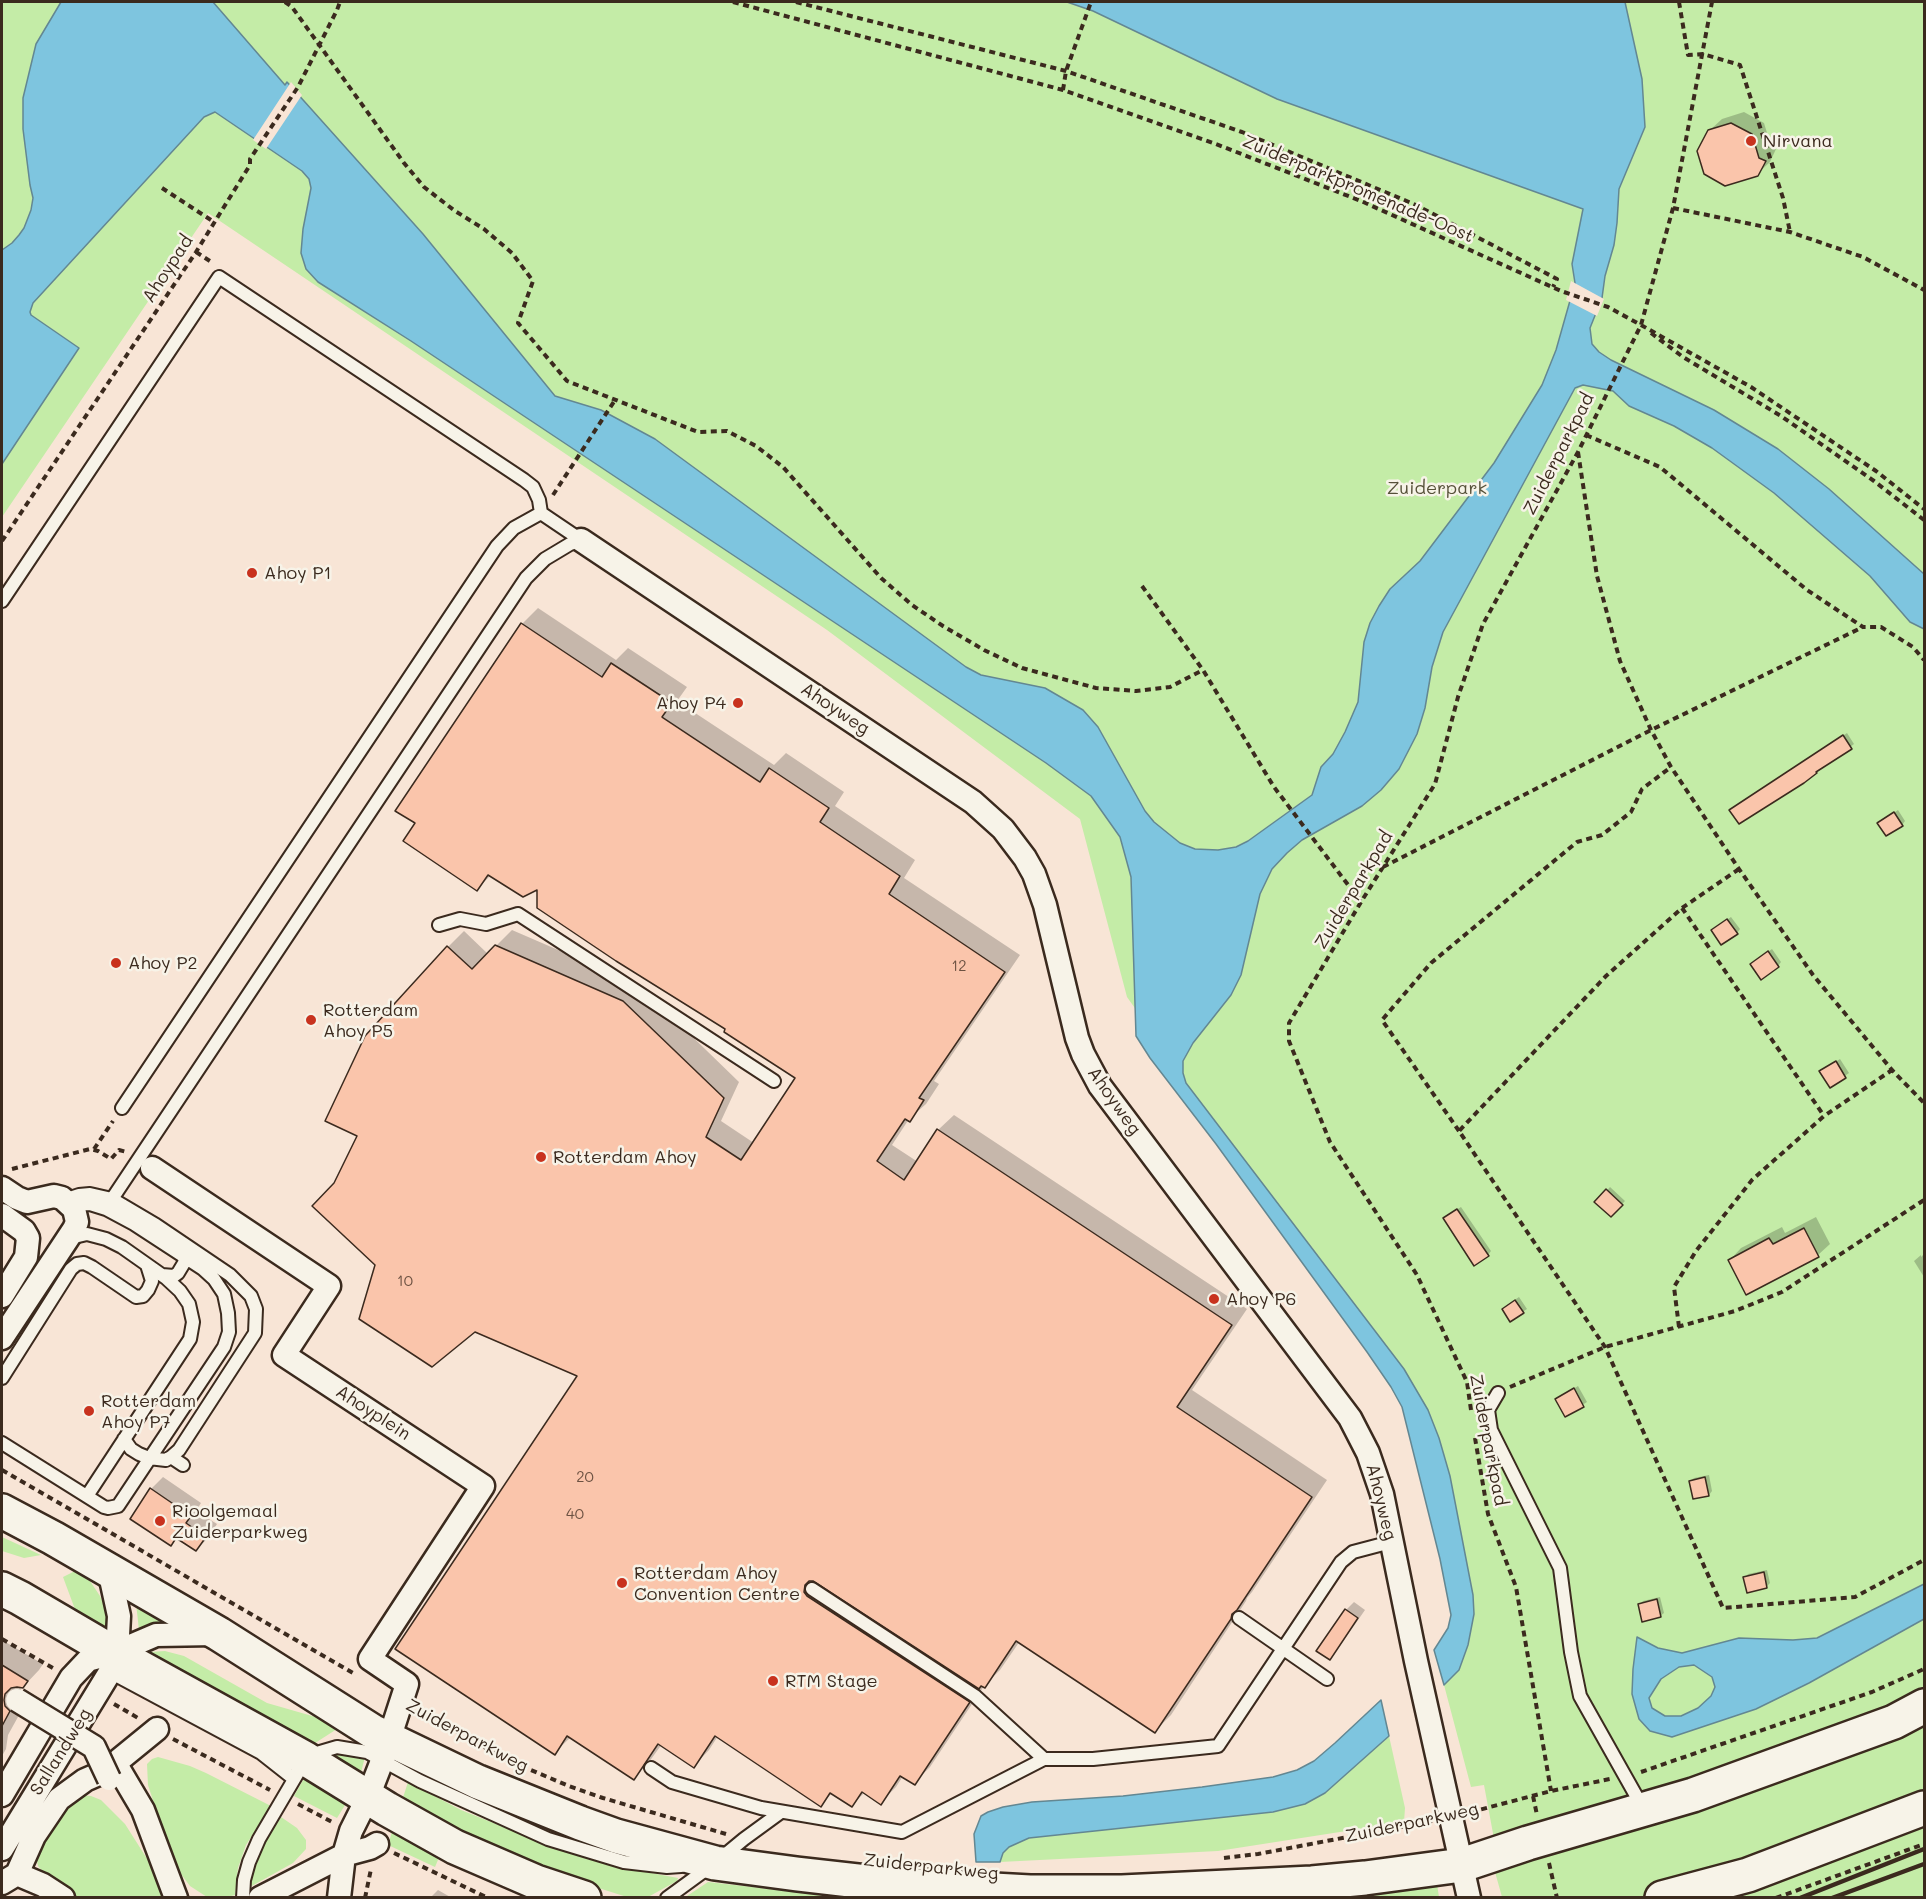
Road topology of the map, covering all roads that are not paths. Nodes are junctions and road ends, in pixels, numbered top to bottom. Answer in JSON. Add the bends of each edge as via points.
{"nodes":[{"id":1,"x":540,"y":513,"type":"junction"},
{"id":2,"x":581,"y":540,"type":"junction"},
{"id":3,"x":2,"y":601,"type":"edge"},
{"id":4,"x":439,"y":925,"type":"dead end"},
{"id":5,"x":774,"y":1082,"type":"dead end"},
{"id":6,"x":122,"y":1108,"type":"road end"},
{"id":7,"x":145,"y":1164,"type":"junction"},
{"id":8,"x":4,"y":1180,"type":"edge"},
{"id":9,"x":112,"y":1199,"type":"junction"},
{"id":10,"x":68,"y":1202,"type":"junction"},
{"id":11,"x":2,"y":1215,"type":"edge"},
{"id":12,"x":24,"y":1231,"type":"junction"},
{"id":13,"x":66,"y":1241,"type":"junction"},
{"id":14,"x":184,"y":1257,"type":"junction"},
{"id":15,"x":147,"y":1265,"type":"junction"},
{"id":16,"x":162,"y":1275,"type":"junction"},
{"id":17,"x":2,"y":1296,"type":"edge"},
{"id":18,"x":2,"y":1338,"type":"edge"},
{"id":19,"x":2,"y":1378,"type":"edge"},
{"id":20,"x":1498,"y":1393,"type":"road end"},
{"id":21,"x":124,"y":1439,"type":"junction"},
{"id":22,"x":2,"y":1443,"type":"edge"},
{"id":23,"x":171,"y":1457,"type":"junction"},
{"id":24,"x":149,"y":1458,"type":"junction"},
{"id":25,"x":183,"y":1466,"type":"dead end"},
{"id":26,"x":87,"y":1496,"type":"junction"},
{"id":27,"x":2,"y":1511,"type":"edge"},
{"id":28,"x":1391,"y":1542,"type":"junction"},
{"id":29,"x":109,"y":1570,"type":"junction"},
{"id":30,"x":2,"y":1589,"type":"edge"},
{"id":31,"x":812,"y":1589,"type":"dead end"},
{"id":32,"x":2,"y":1609,"type":"edge"},
{"id":33,"x":1239,"y":1618,"type":"dead end"},
{"id":34,"x":219,"y":1634,"type":"junction"},
{"id":35,"x":1283,"y":1648,"type":"junction"},
{"id":36,"x":96,"y":1666,"type":"junction"},
{"id":37,"x":1327,"y":1679,"type":"dead end"},
{"id":38,"x":17,"y":1700,"type":"dead end"},
{"id":39,"x":1924,"y":1706,"type":"edge"},
{"id":40,"x":157,"y":1729,"type":"road end"},
{"id":41,"x":385,"y":1750,"type":"junction"},
{"id":42,"x":261,"y":1753,"type":"junction"},
{"id":43,"x":1044,"y":1759,"type":"junction"},
{"id":44,"x":651,"y":1768,"type":"dead end"},
{"id":45,"x":300,"y":1769,"type":"junction"},
{"id":46,"x":115,"y":1771,"type":"junction"},
{"id":47,"x":2,"y":1795,"type":"edge"},
{"id":48,"x":368,"y":1797,"type":"junction"},
{"id":49,"x":1924,"y":1808,"type":"edge"},
{"id":50,"x":1643,"y":1809,"type":"junction"},
{"id":51,"x":781,"y":1812,"type":"junction"},
{"id":52,"x":377,"y":1844,"type":"road end"},
{"id":53,"x":2,"y":1849,"type":"edge"},
{"id":54,"x":344,"y":1855,"type":"junction"},
{"id":55,"x":715,"y":1863,"type":"junction"},
{"id":56,"x":1462,"y":1865,"type":"junction"},
{"id":57,"x":9,"y":1879,"type":"edge"},
{"id":58,"x":63,"y":1898,"type":"edge"},
{"id":59,"x":176,"y":1898,"type":"edge"},
{"id":60,"x":243,"y":1898,"type":"edge"},
{"id":61,"x":260,"y":1898,"type":"edge"},
{"id":62,"x":339,"y":1898,"type":"edge"},
{"id":63,"x":584,"y":1898,"type":"edge"},
{"id":64,"x":667,"y":1898,"type":"edge"},
{"id":65,"x":1469,"y":1898,"type":"edge"},
{"id":66,"x":1662,"y":1898,"type":"edge"}],
"edges":[{"from":1,"to":2,"type":"lane","name":"Ahoyweg"},
{"from":1,"to":3,"type":"lane","via":[[533,487],[524,480],[219,277]]},
{"from":1,"to":6,"type":"lane","via":[[514,528],[497,546]]},
{"from":2,"to":7,"type":"lane","via":[[545,559],[526,578],[148,1144]]},
{"from":2,"to":28,"type":"street","name":"Ahoyweg","via":[[960,792],[1009,837],[1025,858],[1040,890],[1077,1038],[1091,1070],[1354,1425],[1376,1473]]},
{"from":4,"to":5,"type":"lane","via":[[460,919],[486,924],[518,914]]},
{"from":7,"to":9,"type":"lane"},
{"from":7,"to":41,"type":"street","name":"Ahoyplein","via":[[328,1287],[284,1355],[483,1486],[370,1659],[407,1684]]},
{"from":8,"to":10,"type":"street","via":[[17,1198],[27,1202],[54,1196]]},
{"from":9,"to":10,"type":"lane","via":[[90,1194]]},
{"from":9,"to":23,"type":"lane","via":[[230,1275],[251,1296],[256,1309],[255,1334]]},
{"from":10,"to":13,"type":"street","via":[[77,1222]]},
{"from":10,"to":14,"type":"lane","via":[[106,1209]]},
{"from":11,"to":12,"type":"street"},
{"from":12,"to":13,"type":"street","via":[[44,1245]]},
{"from":12,"to":17,"type":"street","via":[[28,1239],[26,1257]]},
{"from":13,"to":15,"type":"lane","via":[[87,1234],[106,1239]]},
{"from":13,"to":18,"type":"street"},
{"from":14,"to":16,"type":"lane","via":[[178,1273]]},
{"from":14,"to":24,"type":"lane","via":[[214,1279],[224,1294],[229,1332],[224,1347]]},
{"from":15,"to":16,"type":"lane"},
{"from":15,"to":19,"type":"lane","via":[[152,1281],[143,1296],[136,1297],[92,1267],[77,1264]]},
{"from":16,"to":21,"type":"lane","via":[[189,1304],[193,1322],[190,1339]]},
{"from":20,"to":50,"type":"lane","via":[[1488,1410],[1491,1430],[1560,1568],[1580,1696]]},
{"from":21,"to":24,"type":"lane","via":[[131,1449]]},
{"from":21,"to":26,"type":"lane"},
{"from":22,"to":26,"type":"lane"},
{"from":23,"to":24,"type":"lane"},
{"from":23,"to":25,"type":"lane"},
{"from":24,"to":26,"type":"lane","via":[[117,1506],[104,1507]]},
{"from":27,"to":29,"type":"main road","name":"Zuiderparkweg"},
{"from":28,"to":35,"type":"lane","via":[[1353,1552],[1341,1562]]},
{"from":28,"to":56,"type":"street","name":"Ahoyweg"},
{"from":29,"to":34,"type":"main road","name":"Zuiderparkweg"},
{"from":29,"to":36,"type":"street","name":"Sallandweg","via":[[119,1616],[118,1635]]},
{"from":30,"to":36,"type":"main road","via":[[20,1598]]},
{"from":31,"to":43,"type":"lane","via":[[975,1696]]},
{"from":32,"to":36,"type":"main road"},
{"from":33,"to":35,"type":"lane"},
{"from":34,"to":36,"type":"street","via":[[156,1635]]},
{"from":34,"to":41,"type":"main road","name":"Zuiderparkweg","via":[[372,1731]]},
{"from":35,"to":37,"type":"lane"},
{"from":35,"to":43,"type":"lane","via":[[1218,1746],[1093,1759]]},
{"from":36,"to":42,"type":"lane"},
{"from":36,"to":45,"type":"main road"},
{"from":36,"to":47,"type":"street","name":"Sallandweg"},
{"from":36,"to":53,"type":"street","name":"Sallandweg","via":[[97,1694]]},
{"from":38,"to":46,"type":"street","bridge":true,"via":[[94,1748]]},
{"from":39,"to":50,"type":"main road","name":"Zuiderparkweg","via":[[1894,1722],[1693,1795]]},
{"from":40,"to":46,"type":"street","via":[[119,1760]]},
{"from":41,"to":45,"type":"lane","via":[[367,1752],[337,1747],[320,1752]]},
{"from":41,"to":48,"type":"street"},
{"from":41,"to":55,"type":"main road","name":"Zuiderparkweg","via":[[580,1823]]},
{"from":42,"to":45,"type":"lane"},
{"from":42,"to":45,"type":"lane"},
{"from":43,"to":51,"type":"lane","via":[[902,1832]]},
{"from":44,"to":51,"type":"lane","via":[[672,1782]]},
{"from":45,"to":48,"type":"main road"},
{"from":45,"to":60,"type":"lane","via":[[259,1839],[244,1880]]},
{"from":46,"to":57,"type":"street","name":"Sallandweg","via":[[85,1780],[59,1799]]},
{"from":46,"to":59,"type":"street","via":[[143,1810]]},
{"from":48,"to":54,"type":"street"},
{"from":48,"to":63,"type":"main road","via":[[455,1847]]},
{"from":49,"to":66,"type":"main road","via":[[1748,1875]]},
{"from":50,"to":56,"type":"main road","name":"Zuiderparkweg"},
{"from":51,"to":55,"type":"lane"},
{"from":52,"to":54,"type":"street"},
{"from":54,"to":61,"type":"street"},
{"from":54,"to":62,"type":"street"},
{"from":55,"to":56,"type":"main road","name":"Zuiderparkweg","via":[[884,1884],[1030,1892],[1312,1883]]},
{"from":55,"to":64,"type":"lane"},
{"from":56,"to":65,"type":"street"},
{"from":57,"to":58,"type":"street","via":[[43,1885]]}]}
